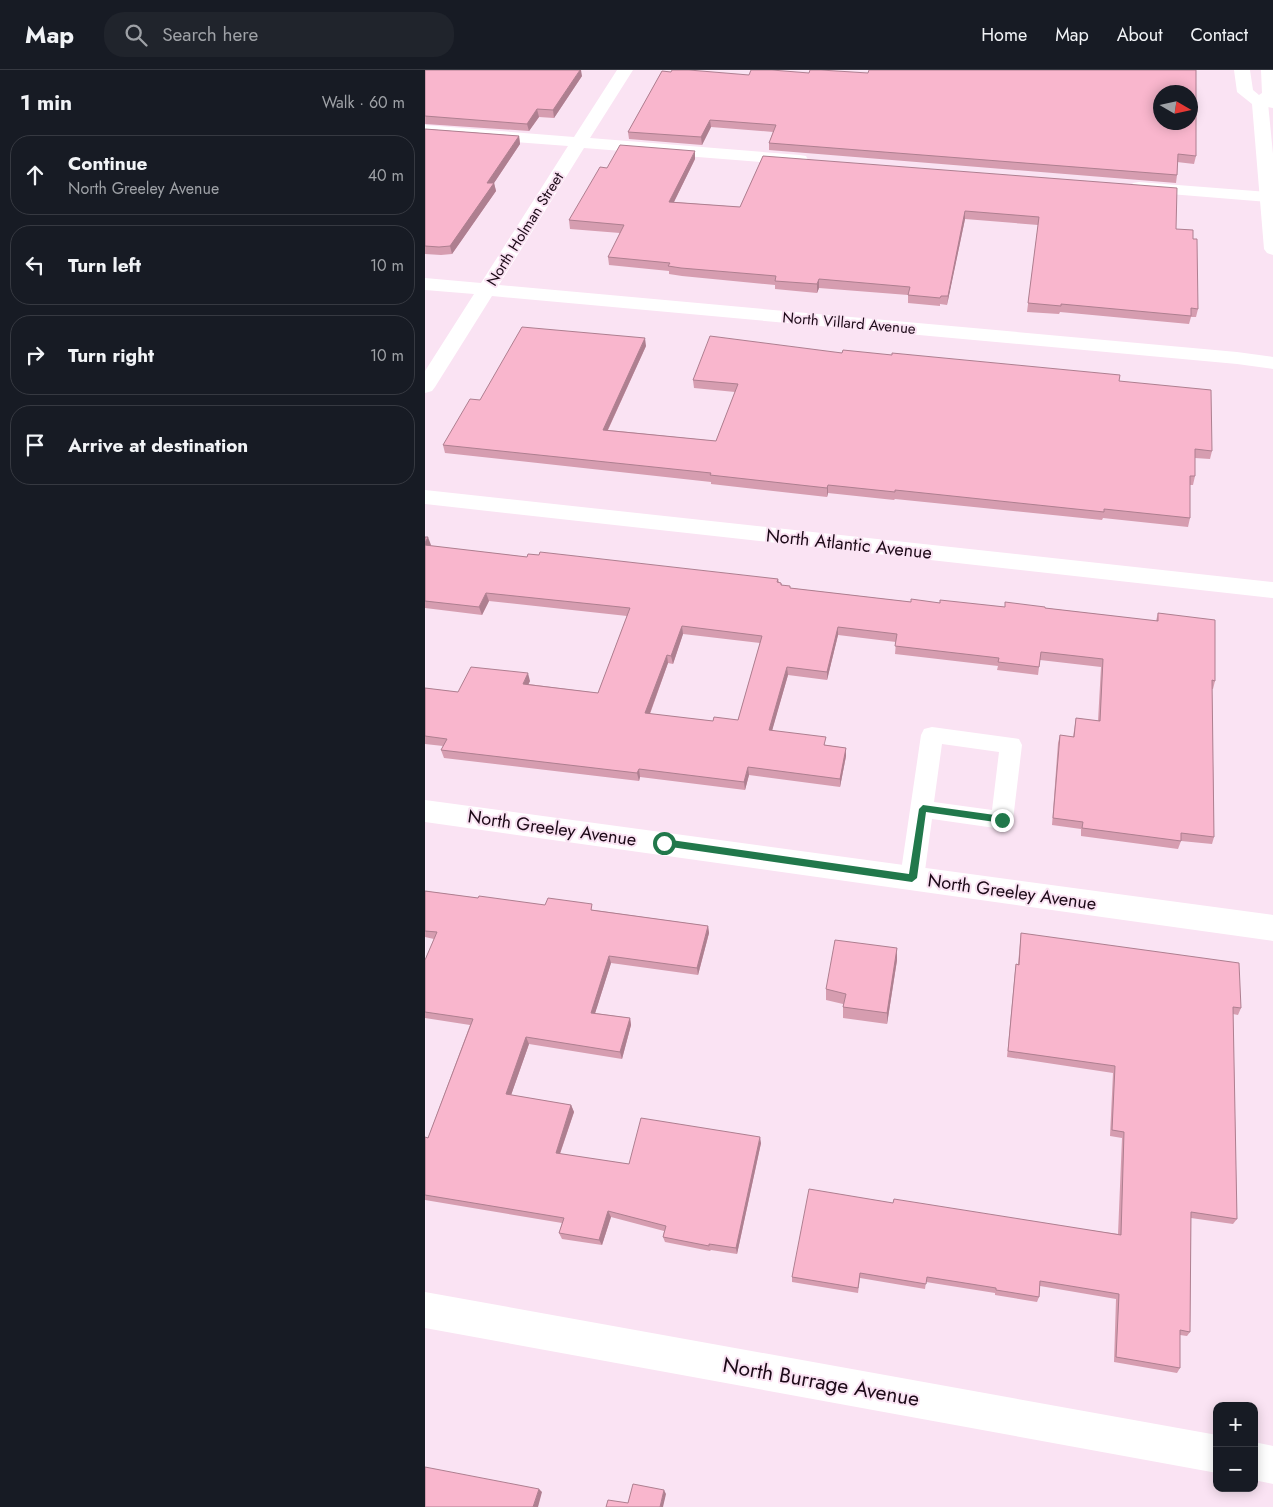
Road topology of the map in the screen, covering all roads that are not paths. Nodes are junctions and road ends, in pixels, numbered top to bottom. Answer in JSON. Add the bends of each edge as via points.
{"nodes":[{"id":1,"x":625,"y":70,"type":"edge"},
{"id":2,"x":1242,"y":70,"type":"edge"},
{"id":3,"x":1269,"y":70,"type":"edge"},
{"id":4,"x":1266,"y":102,"type":"edge"},
{"id":5,"x":425,"y":130,"type":"edge"},
{"id":6,"x":580,"y":142,"type":"junction"},
{"id":7,"x":818,"y":161,"type":"edge"},
{"id":8,"x":1126,"y":186,"type":"edge"},
{"id":9,"x":1268,"y":197,"type":"junction"},
{"id":10,"x":1273,"y":249,"type":"edge"},
{"id":11,"x":425,"y":284,"type":"edge"},
{"id":12,"x":486,"y":290,"type":"junction"},
{"id":13,"x":1273,"y":363,"type":"edge"},
{"id":14,"x":425,"y":387,"type":"edge"},
{"id":15,"x":425,"y":497,"type":"edge"},
{"id":16,"x":1273,"y":590,"type":"edge"},
{"id":17,"x":923,"y":809,"type":"junction"},
{"id":18,"x":425,"y":811,"type":"edge"},
{"id":19,"x":912,"y":878,"type":"junction"},
{"id":20,"x":1273,"y":928,"type":"edge"},
{"id":21,"x":425,"y":1310,"type":"edge"},
{"id":22,"x":1213,"y":1453,"type":"edge"},
{"id":23,"x":1258,"y":1462,"type":"edge"},
{"id":24,"x":1273,"y":1465,"type":"edge"}],
"edges":[{"from":1,"to":6,"type":"street","name":"North Holman Street"},
{"from":2,"to":4,"type":"street","via":[[1245,92]]},
{"from":3,"to":4,"type":"street","via":[[1270,94]]},
{"from":4,"to":9,"type":"street"},
{"from":5,"to":6,"type":"street"},
{"from":6,"to":7,"type":"street"},
{"from":6,"to":12,"type":"street","name":"North Holman Street"},
{"from":8,"to":9,"type":"street"},
{"from":9,"to":10,"type":"street"},
{"from":11,"to":12,"type":"street","name":"North Villard Avenue"},
{"from":12,"to":13,"type":"street","name":"North Villard Avenue"},
{"from":12,"to":14,"type":"street","name":"North Holman Street"},
{"from":15,"to":16,"type":"street","name":"North Atlantic Avenue"},
{"from":17,"to":17,"type":"lane","via":[[932,735],[1011,745],[1002,820]]},
{"from":17,"to":19,"type":"lane"},
{"from":18,"to":19,"type":"street","name":"North Greeley Avenue"},
{"from":19,"to":20,"type":"street","name":"North Greeley Avenue"},
{"from":21,"to":22,"type":"street","name":"North Burrage Avenue"},
{"from":23,"to":24,"type":"street"}]}
